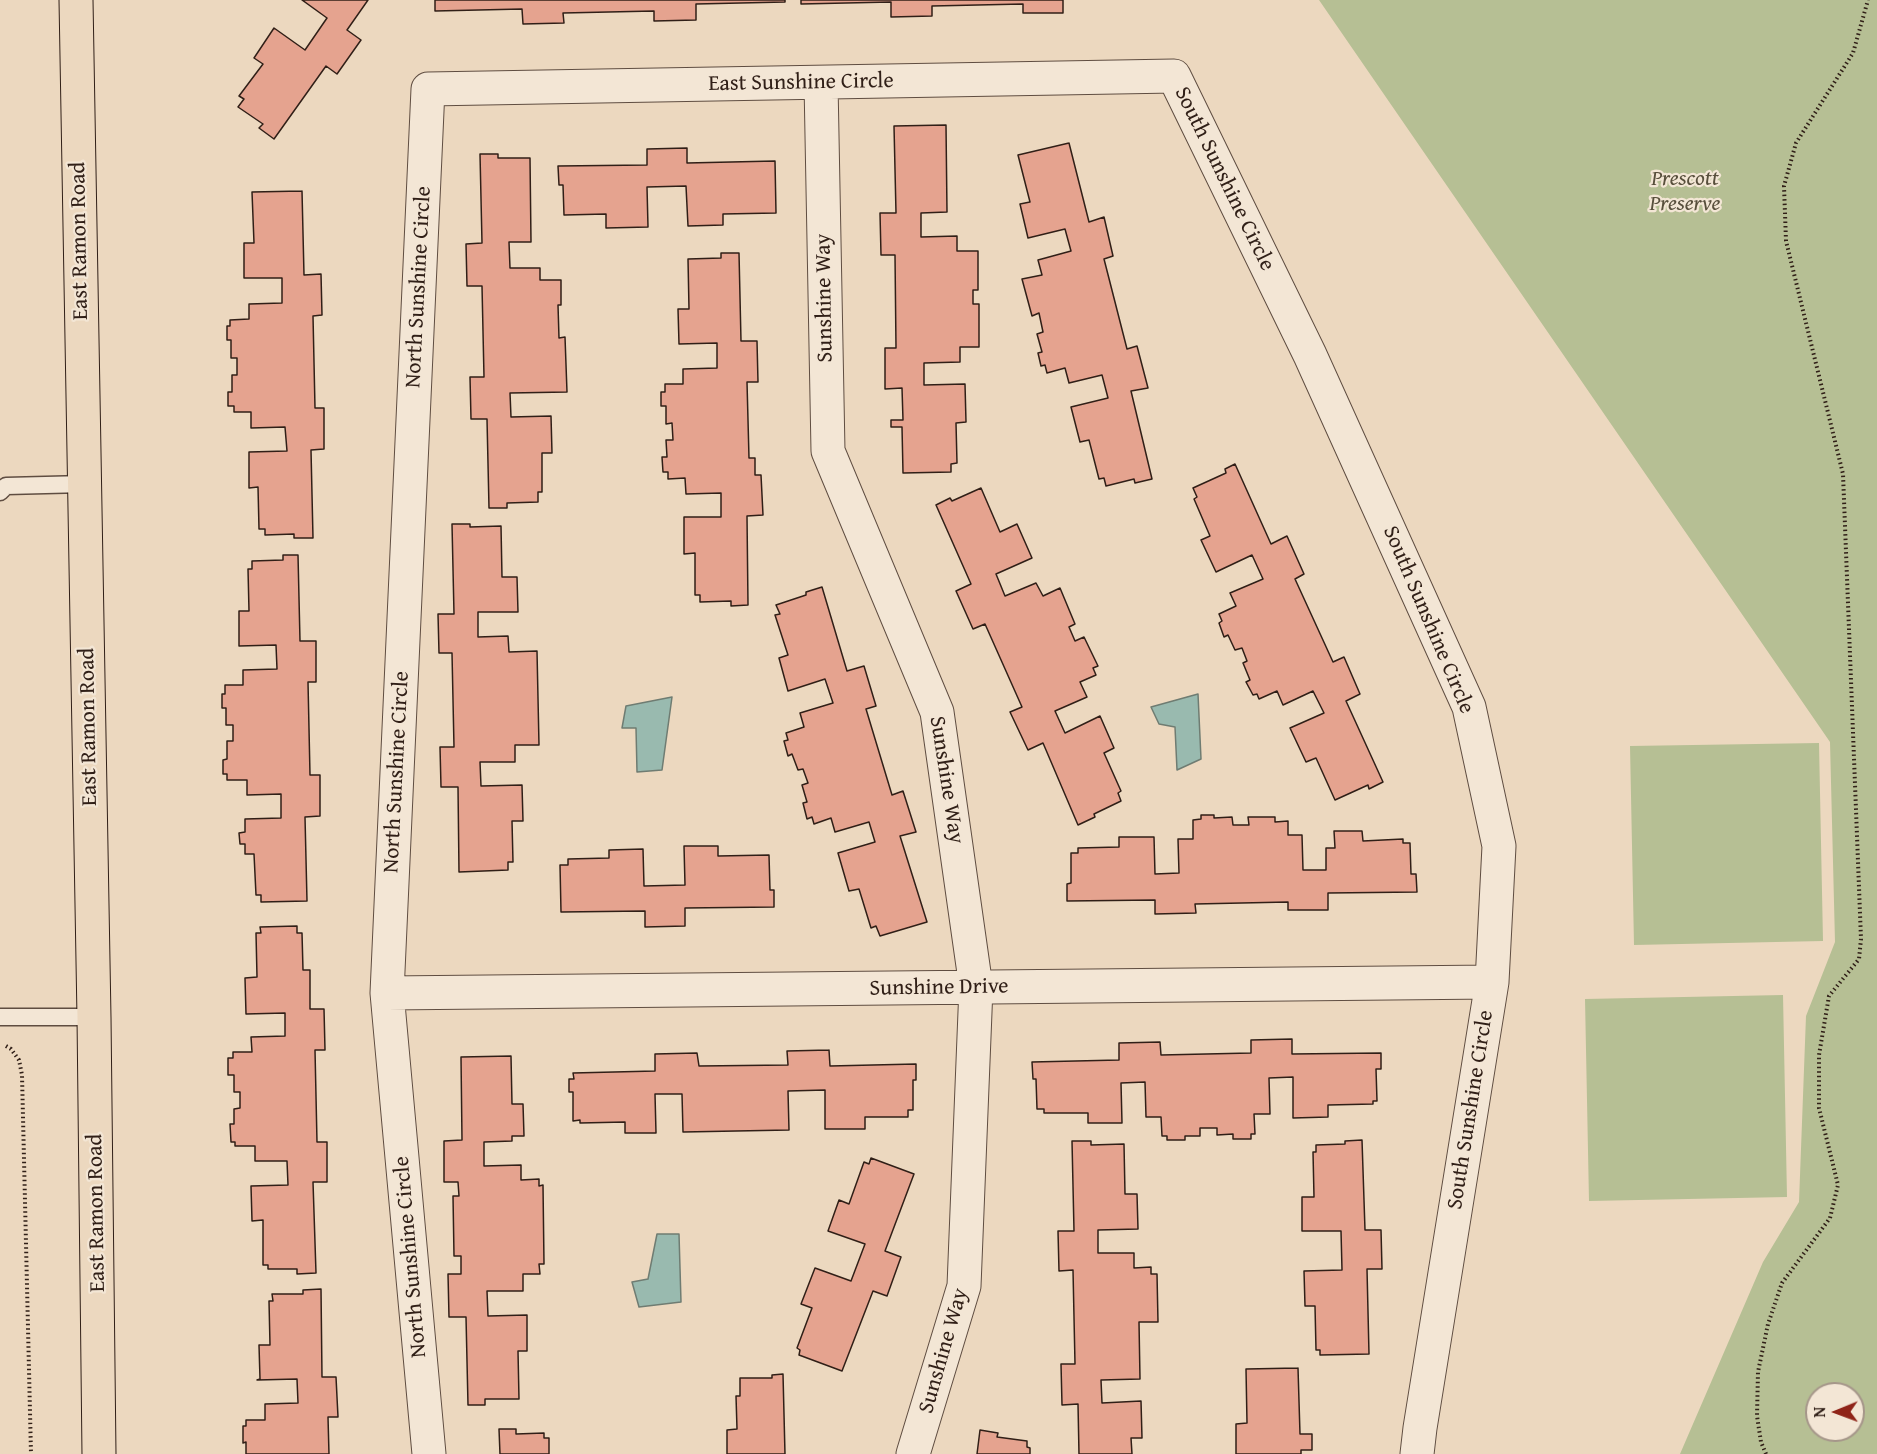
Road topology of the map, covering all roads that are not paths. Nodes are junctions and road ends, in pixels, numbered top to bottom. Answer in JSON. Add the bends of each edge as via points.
{"nodes":[{"id":1,"x":76,"y":0,"type":"edge"},
{"id":2,"x":1174,"y":76,"type":"joint"},
{"id":3,"x":821,"y":83,"type":"junction"},
{"id":4,"x":428,"y":90,"type":"joint"},
{"id":5,"x":85,"y":484,"type":"junction"},
{"id":6,"x":0,"y":492,"type":"edge"},
{"id":7,"x":1492,"y":982,"type":"junction"},
{"id":8,"x":976,"y":987,"type":"junction"},
{"id":9,"x":387,"y":993,"type":"junction"},
{"id":10,"x":0,"y":1017,"type":"edge"},
{"id":11,"x":94,"y":1017,"type":"junction"},
{"id":12,"x":99,"y":1454,"type":"edge"},
{"id":13,"x":429,"y":1454,"type":"edge"},
{"id":14,"x":914,"y":1454,"type":"edge"},
{"id":15,"x":1417,"y":1454,"type":"edge"}],
"edges":[{"from":1,"to":5,"type":"main road","name":"East Ramon Road"},
{"from":2,"to":3,"type":"street","name":"East Sunshine Circle"},
{"from":2,"to":7,"type":"street","name":"South Sunshine Circle","via":[[1310,355],[1469,707],[1499,846]]},
{"from":3,"to":4,"type":"street","name":"East Sunshine Circle"},
{"from":3,"to":8,"type":"street","name":"Sunshine Way","via":[[828,451],[937,712]]},
{"from":4,"to":9,"type":"street","name":"North Sunshine Circle"},
{"from":5,"to":6,"type":"lane","via":[[6,486]]},
{"from":5,"to":11,"type":"main road","name":"East Ramon Road"},
{"from":7,"to":8,"type":"street","name":"Sunshine Drive"},
{"from":7,"to":15,"type":"street","name":"South Sunshine Circle"},
{"from":8,"to":9,"type":"street","name":"Sunshine Drive"},
{"from":8,"to":14,"type":"street","name":"Sunshine Way","via":[[964,1286]]},
{"from":9,"to":13,"type":"street","name":"North Sunshine Circle"},
{"from":10,"to":11,"type":"lane"},
{"from":11,"to":12,"type":"main road","name":"East Ramon Road"}]}
